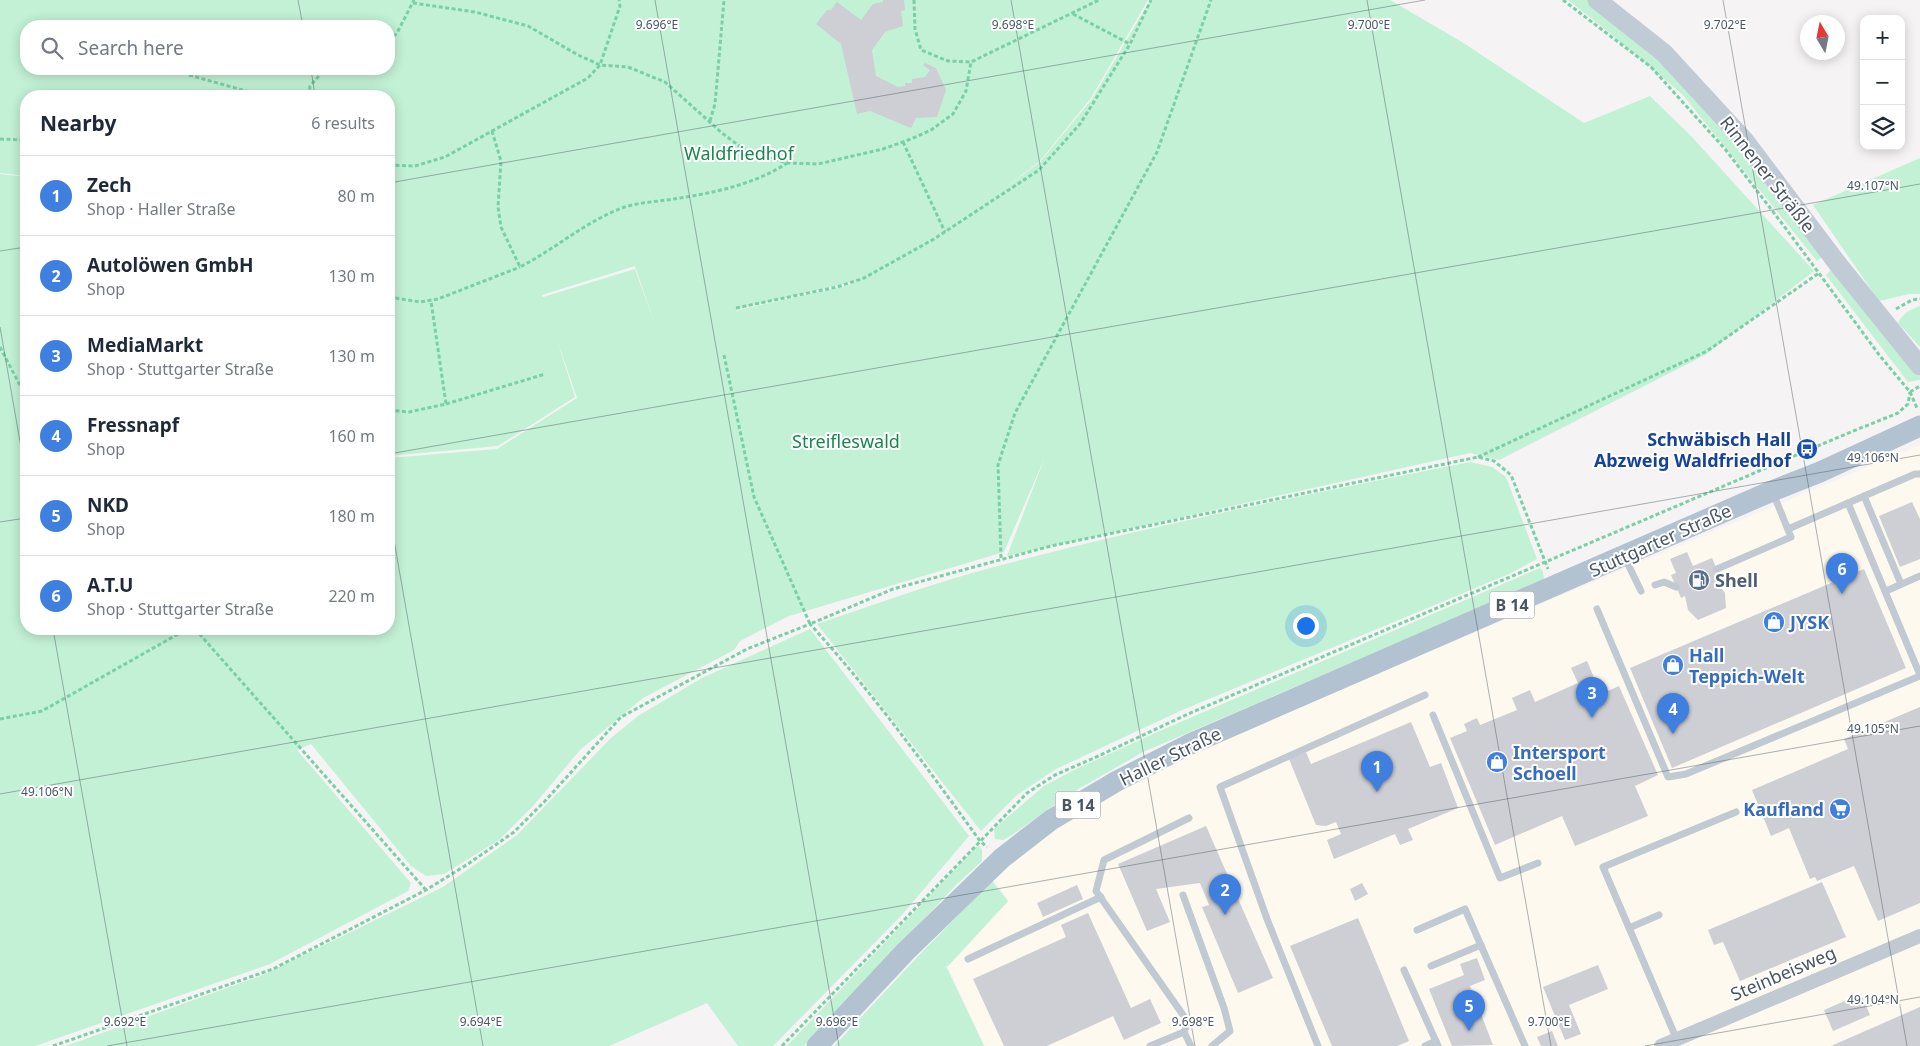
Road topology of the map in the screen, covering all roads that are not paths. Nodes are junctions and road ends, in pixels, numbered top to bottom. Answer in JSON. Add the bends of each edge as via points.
{"nodes":[{"id":1,"x":1597,"y":0,"type":"edge"},
{"id":2,"x":1920,"y":366,"type":"edge"},
{"id":3,"x":1920,"y":426,"type":"edge"},
{"id":4,"x":1920,"y":474,"type":"edge"},
{"id":5,"x":1772,"y":491,"type":"junction"},
{"id":6,"x":1864,"y":496,"type":"junction"},
{"id":7,"x":1848,"y":503,"type":"junction"},
{"id":8,"x":1788,"y":529,"type":"junction"},
{"id":9,"x":1624,"y":556,"type":"junction"},
{"id":10,"x":1716,"y":569,"type":"dead end"},
{"id":11,"x":1920,"y":576,"type":"edge"},
{"id":12,"x":1901,"y":584,"type":"junction"},
{"id":13,"x":1655,"y":585,"type":"dead end"},
{"id":14,"x":1676,"y":587,"type":"dead end"},
{"id":15,"x":1640,"y":591,"type":"dead end"},
{"id":16,"x":1886,"y":591,"type":"junction"},
{"id":17,"x":1597,"y":609,"type":"dead end"},
{"id":18,"x":1399,"y":653,"type":"joint"},
{"id":19,"x":1920,"y":675,"type":"edge"},
{"id":20,"x":1425,"y":695,"type":"dead end"},
{"id":21,"x":1433,"y":715,"type":"dead end"},
{"id":22,"x":1736,"y":812,"type":"dead end"},
{"id":23,"x":1189,"y":818,"type":"dead end"},
{"id":24,"x":1538,"y":863,"type":"dead end"},
{"id":25,"x":1183,"y":895,"type":"dead end"},
{"id":26,"x":1101,"y":897,"type":"junction"},
{"id":27,"x":1659,"y":915,"type":"dead end"},
{"id":28,"x":1629,"y":928,"type":"junction"},
{"id":29,"x":1417,"y":930,"type":"dead end"},
{"id":30,"x":1920,"y":936,"type":"edge"},
{"id":31,"x":1481,"y":945,"type":"junction"},
{"id":32,"x":968,"y":959,"type":"dead end"},
{"id":33,"x":1431,"y":966,"type":"dead end"},
{"id":34,"x":1404,"y":970,"type":"dead end"},
{"id":35,"x":1184,"y":1032,"type":"junction"},
{"id":36,"x":1676,"y":1040,"type":"junction"},
{"id":37,"x":1437,"y":1044,"type":"edge"},
{"id":38,"x":818,"y":1046,"type":"edge"},
{"id":39,"x":1150,"y":1046,"type":"edge"},
{"id":40,"x":1191,"y":1046,"type":"edge"},
{"id":41,"x":1212,"y":1046,"type":"edge"},
{"id":42,"x":1318,"y":1046,"type":"edge"},
{"id":43,"x":1425,"y":1046,"type":"edge"},
{"id":44,"x":1525,"y":1046,"type":"edge"},
{"id":45,"x":1661,"y":1046,"type":"edge"}],
"edges":[{"from":1,"to":2,"type":"street","name":"Rinnener Sträßle","via":[[1664,53],[1745,141]]},
{"from":3,"to":5,"type":"main road","name":"Stuttgarter Straße","number":"B 14"},
{"from":4,"to":6,"type":"lane"},
{"from":5,"to":8,"type":"lane"},
{"from":5,"to":9,"type":"main road","name":"Stuttgarter Straße","number":"B 14"},
{"from":6,"to":7,"type":"lane"},
{"from":6,"to":12,"type":"lane"},
{"from":7,"to":8,"type":"lane"},
{"from":7,"to":16,"type":"lane"},
{"from":8,"to":10,"type":"lane","via":[[1791,537]]},
{"from":9,"to":15,"type":"lane"},
{"from":9,"to":18,"type":"main road","name":"Stuttgarter Straße","number":"B 14"},
{"from":11,"to":12,"type":"lane"},
{"from":12,"to":16,"type":"lane"},
{"from":13,"to":14,"type":"lane","via":[[1664,582]]},
{"from":16,"to":19,"type":"lane"},
{"from":17,"to":19,"type":"lane","via":[[1668,777],[1686,774]]},
{"from":18,"to":38,"type":"main road","name":"Haller Straße","number":"B 14","via":[[1188,745],[1117,781],[1051,820],[1002,858],[905,952]]},
{"from":20,"to":42,"type":"lane","via":[[1220,787],[1267,919]]},
{"from":21,"to":24,"type":"lane","via":[[1500,878]]},
{"from":22,"to":28,"type":"lane","via":[[1602,867]]},
{"from":23,"to":26,"type":"lane","via":[[1104,860],[1096,891]]},
{"from":25,"to":41,"type":"lane","via":[[1230,1031]]},
{"from":26,"to":32,"type":"lane"},
{"from":26,"to":35,"type":"lane","via":[[1188,1022]]},
{"from":27,"to":28,"type":"lane"},
{"from":28,"to":36,"type":"lane"},
{"from":29,"to":31,"type":"lane","via":[[1466,909]]},
{"from":30,"to":36,"type":"street","name":"Steinbeisweg"},
{"from":31,"to":33,"type":"lane"},
{"from":31,"to":44,"type":"lane"},
{"from":34,"to":37,"type":"lane"},
{"from":35,"to":39,"type":"lane"},
{"from":35,"to":40,"type":"lane"},
{"from":36,"to":45,"type":"street","name":"Steinbeisweg"},
{"from":37,"to":43,"type":"lane"}]}
